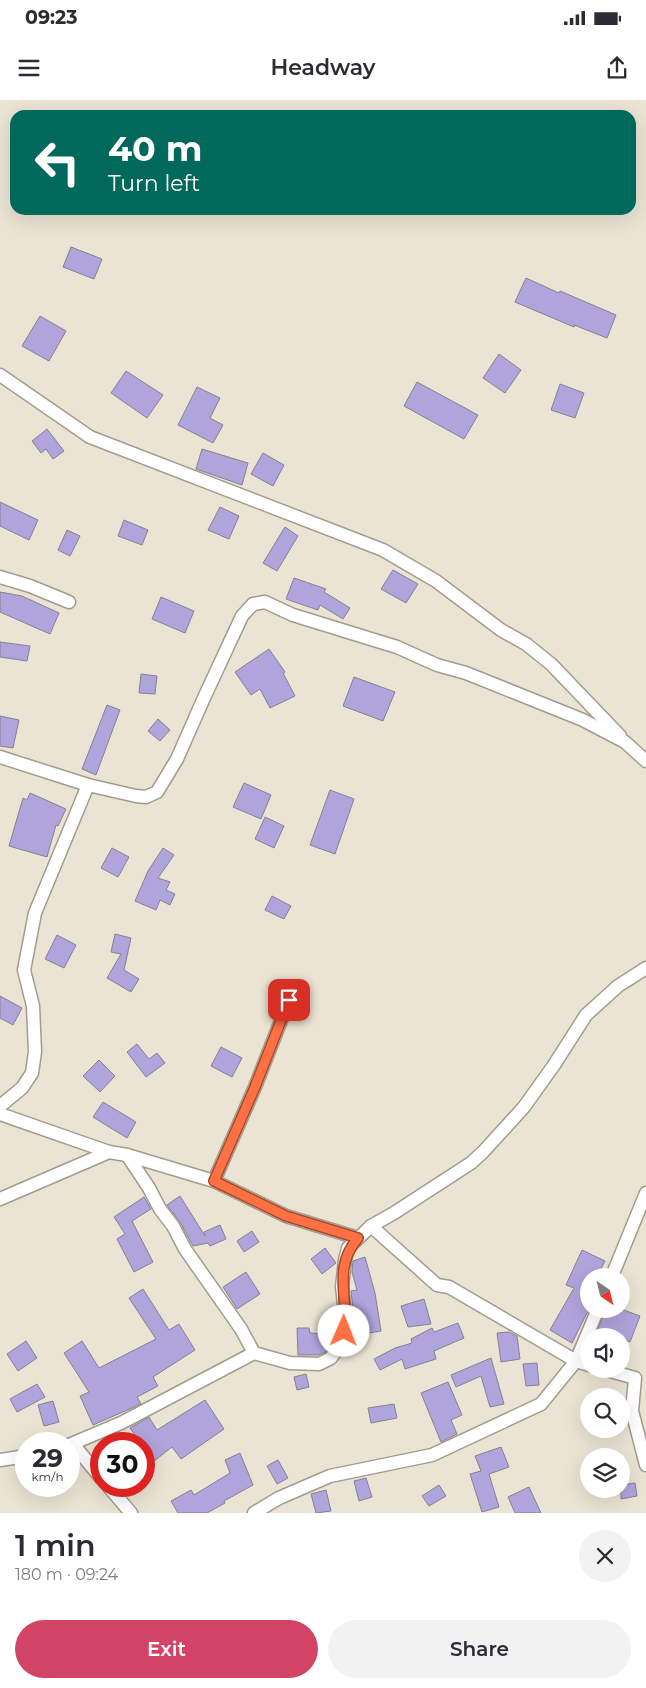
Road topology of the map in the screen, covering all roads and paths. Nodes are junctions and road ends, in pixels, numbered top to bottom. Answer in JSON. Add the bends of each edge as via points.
{"nodes":[{"id":1,"x":0,"y":375,"type":"edge"},
{"id":2,"x":0,"y":578,"type":"edge"},
{"id":3,"x":69,"y":602,"type":"dead end"},
{"id":4,"x":625,"y":742,"type":"junction"},
{"id":5,"x":0,"y":757,"type":"edge"},
{"id":6,"x":646,"y":761,"type":"edge"},
{"id":7,"x":88,"y":785,"type":"junction"},
{"id":8,"x":646,"y":968,"type":"edge"},
{"id":9,"x":289,"y":1000,"type":"dead end"},
{"id":10,"x":0,"y":1106,"type":"edge"},
{"id":11,"x":0,"y":1114,"type":"edge"},
{"id":12,"x":109,"y":1152,"type":"junction"},
{"id":13,"x":128,"y":1155,"type":"junction"},
{"id":14,"x":214,"y":1181,"type":"junction"},
{"id":15,"x":646,"y":1193,"type":"edge"},
{"id":16,"x":0,"y":1199,"type":"edge"},
{"id":17,"x":371,"y":1226,"type":"junction"},
{"id":18,"x":358,"y":1238,"type":"junction"},
{"id":19,"x":615,"y":1268,"type":"edge"},
{"id":20,"x":254,"y":1353,"type":"junction"},
{"id":21,"x":580,"y":1361,"type":"edge"},
{"id":22,"x":580,"y":1366,"type":"edge"},
{"id":23,"x":641,"y":1378,"type":"edge"},
{"id":24,"x":80,"y":1441,"type":"edge"},
{"id":25,"x":80,"y":1455,"type":"edge"},
{"id":26,"x":15,"y":1458,"type":"edge"},
{"id":27,"x":0,"y":1460,"type":"edge"},
{"id":28,"x":646,"y":1465,"type":"edge"},
{"id":29,"x":90,"y":1466,"type":"edge"},
{"id":30,"x":117,"y":1497,"type":"edge"},
{"id":31,"x":131,"y":1513,"type":"edge"},
{"id":32,"x":254,"y":1513,"type":"edge"}],
"edges":[{"from":1,"to":4,"type":"street","via":[[90,437],[383,550],[436,581],[551,664]]},
{"from":2,"to":3,"type":"street"},
{"from":4,"to":6,"type":"street"},
{"from":4,"to":7,"type":"street","via":[[583,720],[397,647],[293,615],[265,602],[253,604],[242,616],[177,759],[157,792],[146,797],[136,796]]},
{"from":5,"to":7,"type":"street"},
{"from":7,"to":10,"type":"street","via":[[33,923],[24,970],[33,1006],[35,1052],[32,1073],[22,1088]]},
{"from":8,"to":17,"type":"street","via":[[618,986],[586,1015],[524,1107],[483,1152],[456,1173]]},
{"from":9,"to":14,"type":"street"},
{"from":11,"to":12,"type":"street"},
{"from":12,"to":13,"type":"street"},
{"from":12,"to":16,"type":"street"},
{"from":13,"to":14,"type":"street"},
{"from":13,"to":20,"type":"street"},
{"from":14,"to":18,"type":"street","via":[[286,1216]]},
{"from":15,"to":19,"type":"street"},
{"from":17,"to":18,"type":"street"},
{"from":17,"to":21,"type":"street","via":[[437,1285],[449,1287]]},
{"from":18,"to":20,"type":"street","via":[[348,1248],[345,1260],[342,1286],[346,1321],[343,1341],[331,1358],[319,1364],[290,1363]]},
{"from":20,"to":24,"type":"street"},
{"from":22,"to":32,"type":"street","via":[[541,1404],[432,1455],[330,1476]]},
{"from":23,"to":28,"type":"street","via":[[632,1411]]},
{"from":25,"to":29,"type":"street"},
{"from":26,"to":27,"type":"street"},
{"from":30,"to":31,"type":"street"}]}
